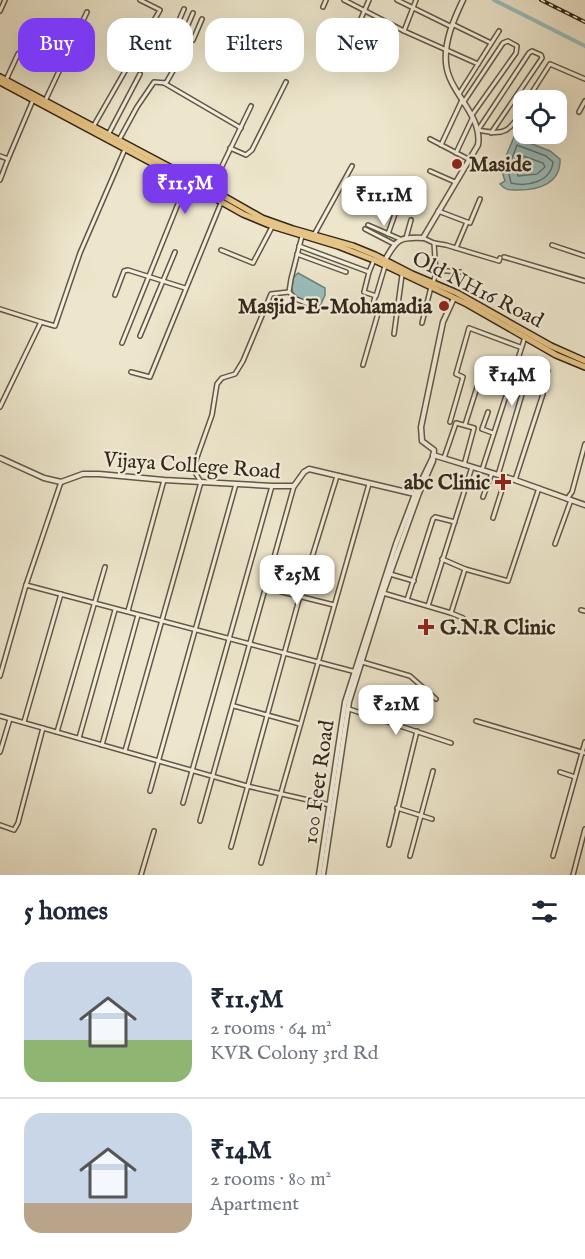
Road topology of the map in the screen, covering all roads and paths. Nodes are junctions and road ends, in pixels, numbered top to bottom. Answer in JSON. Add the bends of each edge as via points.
{"nodes":[{"id":1,"x":5,"y":0,"type":"edge"},
{"id":2,"x":140,"y":0,"type":"edge"},
{"id":3,"x":326,"y":0,"type":"edge"},
{"id":4,"x":344,"y":0,"type":"edge"},
{"id":5,"x":369,"y":0,"type":"edge"},
{"id":6,"x":397,"y":0,"type":"edge"},
{"id":7,"x":416,"y":0,"type":"edge"},
{"id":8,"x":462,"y":1,"type":"edge"},
{"id":9,"x":323,"y":7,"type":"dead end"},
{"id":10,"x":413,"y":8,"type":"junction"},
{"id":11,"x":184,"y":9,"type":"dead end"},
{"id":12,"x":0,"y":11,"type":"edge"},
{"id":13,"x":365,"y":11,"type":"junction"},
{"id":14,"x":87,"y":12,"type":"dead end"},
{"id":15,"x":193,"y":13,"type":"dead end"},
{"id":16,"x":84,"y":18,"type":"edge"},
{"id":17,"x":156,"y":18,"type":"edge"},
{"id":18,"x":180,"y":18,"type":"edge"},
{"id":19,"x":191,"y":18,"type":"edge"},
{"id":20,"x":362,"y":18,"type":"edge"},
{"id":21,"x":202,"y":19,"type":"dead end"},
{"id":22,"x":452,"y":25,"type":"junction"},
{"id":23,"x":404,"y":31,"type":"junction"},
{"id":24,"x":499,"y":31,"type":"dead end"},
{"id":25,"x":193,"y":40,"type":"edge"},
{"id":26,"x":491,"y":43,"type":"junction"},
{"id":27,"x":447,"y":50,"type":"junction"},
{"id":28,"x":18,"y":54,"type":"edge"},
{"id":29,"x":478,"y":64,"type":"junction"},
{"id":30,"x":59,"y":72,"type":"edge"},
{"id":31,"x":125,"y":72,"type":"edge"},
{"id":32,"x":171,"y":72,"type":"edge"},
{"id":33,"x":140,"y":74,"type":"dead end"},
{"id":34,"x":585,"y":79,"type":"edge"},
{"id":35,"x":2,"y":80,"type":"edge"},
{"id":36,"x":286,"y":82,"type":"dead end"},
{"id":37,"x":164,"y":83,"type":"junction"},
{"id":38,"x":533,"y":90,"type":"edge"},
{"id":39,"x":459,"y":94,"type":"junction"},
{"id":40,"x":33,"y":100,"type":"junction"},
{"id":41,"x":45,"y":101,"type":"junction"},
{"id":42,"x":462,"y":101,"type":"junction"},
{"id":43,"x":585,"y":101,"type":"edge"},
{"id":44,"x":251,"y":106,"type":"dead end"},
{"id":45,"x":579,"y":112,"type":"dead end"},
{"id":46,"x":471,"y":118,"type":"junction"},
{"id":47,"x":513,"y":122,"type":"edge"},
{"id":48,"x":93,"y":126,"type":"junction"},
{"id":49,"x":241,"y":128,"type":"junction"},
{"id":50,"x":478,"y":130,"type":"junction"},
{"id":51,"x":491,"y":133,"type":"junction"},
{"id":52,"x":108,"y":135,"type":"junction"},
{"id":53,"x":430,"y":139,"type":"dead end"},
{"id":54,"x":118,"y":141,"type":"junction"},
{"id":55,"x":441,"y":145,"type":"junction"},
{"id":56,"x":230,"y":148,"type":"junction"},
{"id":57,"x":125,"y":149,"type":"junction"},
{"id":58,"x":456,"y":153,"type":"junction"},
{"id":59,"x":0,"y":156,"type":"edge"},
{"id":60,"x":8,"y":159,"type":"junction"},
{"id":61,"x":470,"y":160,"type":"junction"},
{"id":62,"x":352,"y":166,"type":"dead end"},
{"id":63,"x":430,"y":171,"type":"dead end"},
{"id":64,"x":0,"y":180,"type":"edge"},
{"id":65,"x":187,"y":182,"type":"junction"},
{"id":66,"x":455,"y":182,"type":"junction"},
{"id":67,"x":211,"y":189,"type":"junction"},
{"id":68,"x":415,"y":199,"type":"dead end"},
{"id":69,"x":480,"y":199,"type":"dead end"},
{"id":70,"x":221,"y":202,"type":"junction"},
{"id":71,"x":438,"y":211,"type":"junction"},
{"id":72,"x":411,"y":220,"type":"dead end"},
{"id":73,"x":467,"y":222,"type":"junction"},
{"id":74,"x":368,"y":225,"type":"dead end"},
{"id":75,"x":272,"y":226,"type":"junction"},
{"id":76,"x":364,"y":230,"type":"dead end"},
{"id":77,"x":388,"y":234,"type":"junction"},
{"id":78,"x":314,"y":235,"type":"junction"},
{"id":79,"x":302,"y":236,"type":"junction"},
{"id":80,"x":406,"y":238,"type":"junction"},
{"id":81,"x":423,"y":238,"type":"junction"},
{"id":82,"x":400,"y":239,"type":"junction"},
{"id":83,"x":434,"y":243,"type":"junction"},
{"id":84,"x":394,"y":244,"type":"junction"},
{"id":85,"x":552,"y":245,"type":"dead end"},
{"id":86,"x":299,"y":246,"type":"junction"},
{"id":87,"x":456,"y":249,"type":"junction"},
{"id":88,"x":221,"y":250,"type":"dead end"},
{"id":89,"x":175,"y":252,"type":"dead end"},
{"id":90,"x":297,"y":254,"type":"junction"},
{"id":91,"x":585,"y":256,"type":"edge"},
{"id":92,"x":374,"y":260,"type":"junction"},
{"id":93,"x":385,"y":263,"type":"junction"},
{"id":94,"x":435,"y":270,"type":"junction"},
{"id":95,"x":346,"y":272,"type":"dead end"},
{"id":96,"x":369,"y":272,"type":"junction"},
{"id":97,"x":460,"y":272,"type":"dead end"},
{"id":98,"x":402,"y":275,"type":"junction"},
{"id":99,"x":149,"y":276,"type":"junction"},
{"id":100,"x":162,"y":280,"type":"junction"},
{"id":101,"x":585,"y":281,"type":"edge"},
{"id":102,"x":432,"y":285,"type":"junction"},
{"id":103,"x":185,"y":288,"type":"junction"},
{"id":104,"x":290,"y":292,"type":"junction"},
{"id":105,"x":115,"y":295,"type":"dead end"},
{"id":106,"x":376,"y":296,"type":"junction"},
{"id":107,"x":454,"y":298,"type":"junction"},
{"id":108,"x":316,"y":307,"type":"dead end"},
{"id":109,"x":0,"y":309,"type":"edge"},
{"id":110,"x":41,"y":322,"type":"junction"},
{"id":111,"x":422,"y":322,"type":"dead end"},
{"id":112,"x":55,"y":326,"type":"junction"},
{"id":113,"x":59,"y":330,"type":"dead end"},
{"id":114,"x":393,"y":334,"type":"dead end"},
{"id":115,"x":140,"y":336,"type":"dead end"},
{"id":116,"x":525,"y":337,"type":"junction"},
{"id":117,"x":122,"y":344,"type":"dead end"},
{"id":118,"x":520,"y":347,"type":"junction"},
{"id":119,"x":516,"y":361,"type":"junction"},
{"id":120,"x":585,"y":361,"type":"edge"},
{"id":121,"x":363,"y":365,"type":"dead end"},
{"id":122,"x":585,"y":367,"type":"edge"},
{"id":123,"x":548,"y":371,"type":"dead end"},
{"id":124,"x":131,"y":372,"type":"dead end"},
{"id":125,"x":512,"y":375,"type":"junction"},
{"id":126,"x":479,"y":381,"type":"dead end"},
{"id":127,"x":526,"y":381,"type":"junction"},
{"id":128,"x":0,"y":407,"type":"edge"},
{"id":129,"x":488,"y":412,"type":"dead end"},
{"id":130,"x":450,"y":422,"type":"dead end"},
{"id":131,"x":465,"y":425,"type":"junction"},
{"id":132,"x":493,"y":433,"type":"junction"},
{"id":133,"x":585,"y":444,"type":"edge"},
{"id":134,"x":433,"y":456,"type":"junction"},
{"id":135,"x":0,"y":458,"type":"edge"},
{"id":136,"x":444,"y":459,"type":"junction"},
{"id":137,"x":464,"y":465,"type":"junction"},
{"id":138,"x":472,"y":467,"type":"junction"},
{"id":139,"x":482,"y":470,"type":"junction"},
{"id":140,"x":492,"y":473,"type":"junction"},
{"id":141,"x":498,"y":475,"type":"junction"},
{"id":142,"x":337,"y":476,"type":"junction"},
{"id":143,"x":506,"y":477,"type":"junction"},
{"id":144,"x":164,"y":480,"type":"junction"},
{"id":145,"x":515,"y":480,"type":"junction"},
{"id":146,"x":61,"y":482,"type":"junction"},
{"id":147,"x":201,"y":482,"type":"junction"},
{"id":148,"x":236,"y":484,"type":"junction"},
{"id":149,"x":369,"y":484,"type":"junction"},
{"id":150,"x":272,"y":486,"type":"junction"},
{"id":151,"x":294,"y":486,"type":"junction"},
{"id":152,"x":539,"y":488,"type":"junction"},
{"id":153,"x":572,"y":492,"type":"junction"},
{"id":154,"x":415,"y":494,"type":"junction"},
{"id":155,"x":483,"y":497,"type":"dead end"},
{"id":156,"x":571,"y":500,"type":"junction"},
{"id":157,"x":585,"y":505,"type":"edge"},
{"id":158,"x":493,"y":518,"type":"dead end"},
{"id":159,"x":454,"y":522,"type":"junction"},
{"id":160,"x":555,"y":544,"type":"dead end"},
{"id":161,"x":442,"y":559,"type":"junction"},
{"id":162,"x":105,"y":567,"type":"dead end"},
{"id":163,"x":465,"y":569,"type":"junction"},
{"id":164,"x":390,"y":574,"type":"junction"},
{"id":165,"x":414,"y":581,"type":"junction"},
{"id":166,"x":26,"y":585,"type":"junction"},
{"id":167,"x":266,"y":588,"type":"junction"},
{"id":168,"x":383,"y":593,"type":"junction"},
{"id":169,"x":61,"y":594,"type":"junction"},
{"id":170,"x":300,"y":596,"type":"junction"},
{"id":171,"x":407,"y":600,"type":"junction"},
{"id":172,"x":94,"y":603,"type":"junction"},
{"id":173,"x":333,"y":605,"type":"junction"},
{"id":174,"x":428,"y":606,"type":"junction"},
{"id":175,"x":116,"y":609,"type":"junction"},
{"id":176,"x":128,"y":611,"type":"junction"},
{"id":177,"x":451,"y":613,"type":"junction"},
{"id":178,"x":138,"y":615,"type":"junction"},
{"id":179,"x":463,"y":618,"type":"dead end"},
{"id":180,"x":161,"y":621,"type":"junction"},
{"id":181,"x":195,"y":630,"type":"junction"},
{"id":182,"x":230,"y":640,"type":"junction"},
{"id":183,"x":250,"y":645,"type":"junction"},
{"id":184,"x":285,"y":653,"type":"junction"},
{"id":185,"x":0,"y":654,"type":"edge"},
{"id":186,"x":6,"y":656,"type":"junction"},
{"id":187,"x":318,"y":662,"type":"junction"},
{"id":188,"x":362,"y":662,"type":"junction"},
{"id":189,"x":356,"y":672,"type":"junction"},
{"id":190,"x":0,"y":676,"type":"edge"},
{"id":191,"x":436,"y":699,"type":"dead end"},
{"id":192,"x":234,"y":706,"type":"junction"},
{"id":193,"x":349,"y":709,"type":"junction"},
{"id":194,"x":0,"y":716,"type":"edge"},
{"id":195,"x":268,"y":716,"type":"junction"},
{"id":196,"x":10,"y":718,"type":"junction"},
{"id":197,"x":24,"y":722,"type":"junction"},
{"id":198,"x":476,"y":722,"type":"dead end"},
{"id":199,"x":300,"y":724,"type":"junction"},
{"id":200,"x":43,"y":728,"type":"junction"},
{"id":201,"x":417,"y":731,"type":"junction"},
{"id":202,"x":57,"y":732,"type":"junction"},
{"id":203,"x":80,"y":738,"type":"junction"},
{"id":204,"x":585,"y":742,"type":"edge"},
{"id":205,"x":451,"y":743,"type":"dead end"},
{"id":206,"x":102,"y":745,"type":"junction"},
{"id":207,"x":125,"y":751,"type":"junction"},
{"id":208,"x":0,"y":752,"type":"edge"},
{"id":209,"x":584,"y":752,"type":"edge"},
{"id":210,"x":159,"y":761,"type":"junction"},
{"id":211,"x":192,"y":770,"type":"junction"},
{"id":212,"x":433,"y":771,"type":"dead end"},
{"id":213,"x":560,"y":772,"type":"dead end"},
{"id":214,"x":212,"y":776,"type":"junction"},
{"id":215,"x":575,"y":777,"type":"junction"},
{"id":216,"x":247,"y":786,"type":"junction"},
{"id":217,"x":150,"y":791,"type":"dead end"},
{"id":218,"x":281,"y":795,"type":"junction"},
{"id":219,"x":183,"y":803,"type":"dead end"},
{"id":220,"x":330,"y":805,"type":"junction"},
{"id":221,"x":397,"y":808,"type":"junction"},
{"id":222,"x":421,"y":816,"type":"junction"},
{"id":223,"x":432,"y":819,"type":"dead end"},
{"id":224,"x":200,"y":821,"type":"dead end"},
{"id":225,"x":0,"y":825,"type":"edge"},
{"id":226,"x":585,"y":829,"type":"edge"},
{"id":227,"x":154,"y":831,"type":"dead end"},
{"id":228,"x":388,"y":845,"type":"dead end"},
{"id":229,"x":231,"y":847,"type":"dead end"},
{"id":230,"x":410,"y":856,"type":"dead end"},
{"id":231,"x":553,"y":856,"type":"dead end"},
{"id":232,"x":261,"y":862,"type":"dead end"},
{"id":233,"x":141,"y":875,"type":"edge"},
{"id":234,"x":321,"y":875,"type":"edge"},
{"id":235,"x":573,"y":875,"type":"edge"}],
"edges":[{"from":1,"to":12,"type":"street"},
{"from":2,"to":17,"type":"street","via":[[160,10]]},
{"from":3,"to":9,"type":"street"},
{"from":4,"to":13,"type":"street"},
{"from":5,"to":13,"type":"street"},
{"from":6,"to":10,"type":"street"},
{"from":7,"to":10,"type":"street"},
{"from":8,"to":22,"type":"street"},
{"from":10,"to":22,"type":"street"},
{"from":10,"to":23,"type":"street"},
{"from":11,"to":18,"type":"street"},
{"from":13,"to":20,"type":"street"},
{"from":13,"to":23,"type":"street"},
{"from":14,"to":16,"type":"street"},
{"from":15,"to":19,"type":"street"},
{"from":21,"to":25,"type":"street"},
{"from":22,"to":26,"type":"street"},
{"from":22,"to":27,"type":"street"},
{"from":23,"to":27,"type":"street"},
{"from":24,"to":26,"type":"street"},
{"from":26,"to":29,"type":"street"},
{"from":27,"to":29,"type":"street"},
{"from":27,"to":39,"type":"street","via":[[447,71]]},
{"from":28,"to":35,"type":"street"},
{"from":29,"to":39,"type":"street"},
{"from":30,"to":41,"type":"street"},
{"from":31,"to":48,"type":"street"},
{"from":32,"to":37,"type":"street"},
{"from":33,"to":52,"type":"street"},
{"from":34,"to":38,"type":"street","via":[[550,64]]},
{"from":35,"to":40,"type":"main road","name":"Old NH16 Road"},
{"from":35,"to":41,"type":"main road","name":"Old NH16 Road"},
{"from":36,"to":56,"type":"street","via":[[252,150],[246,155]]},
{"from":37,"to":49,"type":"street"},
{"from":37,"to":54,"type":"street","via":[[154,82]]},
{"from":39,"to":42,"type":"street"},
{"from":40,"to":57,"type":"main road","name":"Old NH16 Road"},
{"from":40,"to":60,"type":"street"},
{"from":41,"to":48,"type":"main road","name":"Old NH16 Road"},
{"from":42,"to":46,"type":"street"},
{"from":42,"to":46,"type":"street","via":[[503,43],[508,41],[517,46]]},
{"from":42,"to":55,"type":"street"},
{"from":43,"to":45,"type":"street"},
{"from":44,"to":49,"type":"street"},
{"from":46,"to":50,"type":"street"},
{"from":46,"to":58,"type":"street"},
{"from":47,"to":51,"type":"street","via":[[498,134]]},
{"from":48,"to":52,"type":"main road","name":"Old NH16 Road"},
{"from":49,"to":56,"type":"street"},
{"from":50,"to":51,"type":"street"},
{"from":50,"to":51,"type":"street","via":[[529,53],[541,55]]},
{"from":50,"to":61,"type":"street","via":[[478,145]]},
{"from":52,"to":54,"type":"main road","name":"Old NH16 Road"},
{"from":53,"to":55,"type":"street"},
{"from":54,"to":67,"type":"main road","name":"Old NH16 Road"},
{"from":55,"to":58,"type":"street"},
{"from":56,"to":67,"type":"street"},
{"from":57,"to":65,"type":"main road","name":"Old NH16 Road"},
{"from":57,"to":112,"type":"street","via":[[80,253]]},
{"from":58,"to":61,"type":"street"},
{"from":59,"to":60,"type":"street"},
{"from":60,"to":64,"type":"street"},
{"from":61,"to":66,"type":"street"},
{"from":62,"to":78,"type":"street"},
{"from":63,"to":66,"type":"street"},
{"from":65,"to":70,"type":"main road","name":"Old NH16 Road"},
{"from":65,"to":99,"type":"street"},
{"from":66,"to":71,"type":"street"},
{"from":67,"to":78,"type":"main road","name":"Old NH16 Road","via":[[262,218]]},
{"from":68,"to":77,"type":"street","via":[[407,194],[401,197]]},
{"from":69,"to":73,"type":"street","via":[[470,223]]},
{"from":70,"to":75,"type":"main road","name":"Old NH16 Road"},
{"from":70,"to":103,"type":"street"},
{"from":71,"to":73,"type":"street"},
{"from":71,"to":81,"type":"street"},
{"from":72,"to":80,"type":"street"},
{"from":73,"to":87,"type":"street"},
{"from":74,"to":77,"type":"street"},
{"from":75,"to":79,"type":"main road","name":"Old NH16 Road"},
{"from":75,"to":88,"type":"street","via":[[252,264]]},
{"from":76,"to":84,"type":"street"},
{"from":77,"to":82,"type":"street"},
{"from":78,"to":93,"type":"main road","name":"Old NH16 Road","via":[[353,246]]},
{"from":79,"to":86,"type":"street"},
{"from":79,"to":92,"type":"main road","name":"Old NH16 Road"},
{"from":80,"to":81,"type":"street"},
{"from":80,"to":82,"type":"street"},
{"from":81,"to":83,"type":"street"},
{"from":82,"to":84,"type":"street"},
{"from":83,"to":87,"type":"street"},
{"from":83,"to":94,"type":"street"},
{"from":84,"to":93,"type":"street"},
{"from":85,"to":91,"type":"street"},
{"from":86,"to":90,"type":"street"},
{"from":86,"to":96,"type":"street"},
{"from":87,"to":101,"type":"street","via":[[499,261],[502,257]]},
{"from":89,"to":100,"type":"street"},
{"from":90,"to":95,"type":"street"},
{"from":90,"to":104,"type":"street"},
{"from":92,"to":93,"type":"main road","name":"Old NH16 Road"},
{"from":92,"to":96,"type":"street"},
{"from":93,"to":98,"type":"main road","name":"Old NH16 Road"},
{"from":93,"to":102,"type":"main road","name":"Old NH16 Road"},
{"from":93,"to":106,"type":"street"},
{"from":94,"to":97,"type":"street"},
{"from":94,"to":102,"type":"street"},
{"from":96,"to":106,"type":"street","via":[[364,292]]},
{"from":98,"to":102,"type":"main road","name":"Old NH16 Road"},
{"from":98,"to":114,"type":"street"},
{"from":99,"to":100,"type":"street"},
{"from":99,"to":105,"type":"street","via":[[126,270]]},
{"from":99,"to":117,"type":"street"},
{"from":100,"to":103,"type":"street"},
{"from":100,"to":115,"type":"street"},
{"from":102,"to":107,"type":"main road","name":"Old NH16 Road"},
{"from":102,"to":111,"type":"street"},
{"from":102,"to":120,"type":"main road","name":"Old NH16 Road"},
{"from":103,"to":124,"type":"street","via":[[150,377]]},
{"from":104,"to":108,"type":"street","via":[[296,299]]},
{"from":104,"to":147,"type":"street","via":[[271,294],[243,361],[235,374],[217,384],[212,415],[195,463]]},
{"from":106,"to":121,"type":"street","via":[[372,307],[379,310]]},
{"from":107,"to":116,"type":"main road","name":"Old NH16 Road"},
{"from":107,"to":134,"type":"street","via":[[443,322],[421,427],[422,441],[432,448]]},
{"from":109,"to":110,"type":"street"},
{"from":110,"to":112,"type":"street"},
{"from":110,"to":128,"type":"street"},
{"from":112,"to":113,"type":"street"},
{"from":116,"to":118,"type":"street"},
{"from":116,"to":122,"type":"main road","name":"Old NH16 Road"},
{"from":118,"to":119,"type":"street"},
{"from":118,"to":130,"type":"street","via":[[469,328],[456,374],[463,377]]},
{"from":119,"to":123,"type":"street"},
{"from":119,"to":125,"type":"street"},
{"from":125,"to":127,"type":"street"},
{"from":125,"to":132,"type":"street"},
{"from":126,"to":131,"type":"street"},
{"from":127,"to":141,"type":"street"},
{"from":127,"to":145,"type":"street","via":[[543,394]]},
{"from":129,"to":132,"type":"street","via":[[482,429]]},
{"from":131,"to":136,"type":"street","via":[[456,423]]},
{"from":131,"to":137,"type":"street","via":[[474,428]]},
{"from":132,"to":139,"type":"street"},
{"from":133,"to":153,"type":"street"},
{"from":134,"to":136,"type":"street"},
{"from":134,"to":154,"type":"street","name":"100 Feet Road"},
{"from":134,"to":164,"type":"street","name":"100 Feet Road"},
{"from":135,"to":146,"type":"street"},
{"from":136,"to":137,"type":"street"},
{"from":137,"to":138,"type":"street"},
{"from":138,"to":139,"type":"street"},
{"from":138,"to":159,"type":"street"},
{"from":139,"to":140,"type":"street"},
{"from":140,"to":141,"type":"street"},
{"from":140,"to":155,"type":"street"},
{"from":141,"to":143,"type":"street"},
{"from":142,"to":149,"type":"street","name":"Vijaya College Road"},
{"from":142,"to":151,"type":"street","name":"Vijaya College Road","via":[[309,469]]},
{"from":142,"to":170,"type":"street"},
{"from":143,"to":145,"type":"street"},
{"from":143,"to":158,"type":"street"},
{"from":144,"to":146,"type":"street","name":"Vijaya College Road","via":[[83,474]]},
{"from":144,"to":147,"type":"street","name":"Vijaya College Road"},
{"from":144,"to":176,"type":"street"},
{"from":145,"to":152,"type":"street"},
{"from":146,"to":166,"type":"street"},
{"from":147,"to":148,"type":"street","name":"Vijaya College Road"},
{"from":147,"to":180,"type":"street"},
{"from":148,"to":150,"type":"street","name":"Vijaya College Road"},
{"from":148,"to":181,"type":"street"},
{"from":149,"to":154,"type":"street","name":"Vijaya College Road"},
{"from":149,"to":173,"type":"street"},
{"from":150,"to":151,"type":"street","name":"Vijaya College Road"},
{"from":150,"to":182,"type":"street"},
{"from":151,"to":167,"type":"street"},
{"from":152,"to":156,"type":"street"},
{"from":152,"to":163,"type":"street","via":[[508,581]]},
{"from":153,"to":156,"type":"street"},
{"from":153,"to":156,"type":"street"},
{"from":154,"to":189,"type":"street","name":"100 Feet Road","via":[[380,590]]},
{"from":156,"to":157,"type":"street"},
{"from":156,"to":160,"type":"street"},
{"from":159,"to":161,"type":"street"},
{"from":159,"to":165,"type":"street","via":[[433,519]]},
{"from":161,"to":163,"type":"street"},
{"from":161,"to":174,"type":"street"},
{"from":162,"to":172,"type":"street"},
{"from":163,"to":177,"type":"street"},
{"from":164,"to":165,"type":"street"},
{"from":164,"to":168,"type":"street","name":"100 Feet Road"},
{"from":165,"to":171,"type":"street"},
{"from":166,"to":169,"type":"street"},
{"from":166,"to":186,"type":"street"},
{"from":167,"to":170,"type":"street"},
{"from":167,"to":183,"type":"street"},
{"from":168,"to":171,"type":"street"},
{"from":168,"to":188,"type":"street","name":"100 Feet Road"},
{"from":169,"to":172,"type":"street"},
{"from":169,"to":197,"type":"street"},
{"from":170,"to":173,"type":"street"},
{"from":170,"to":184,"type":"street"},
{"from":171,"to":174,"type":"street"},
{"from":172,"to":175,"type":"street"},
{"from":172,"to":202,"type":"street"},
{"from":173,"to":187,"type":"street"},
{"from":174,"to":177,"type":"street"},
{"from":175,"to":176,"type":"street"},
{"from":175,"to":203,"type":"street"},
{"from":176,"to":178,"type":"street"},
{"from":177,"to":179,"type":"street"},
{"from":178,"to":180,"type":"street"},
{"from":178,"to":206,"type":"street"},
{"from":180,"to":181,"type":"street"},
{"from":180,"to":207,"type":"street"},
{"from":181,"to":182,"type":"street"},
{"from":181,"to":210,"type":"street"},
{"from":182,"to":183,"type":"street"},
{"from":182,"to":211,"type":"street"},
{"from":183,"to":184,"type":"street"},
{"from":183,"to":192,"type":"street"},
{"from":184,"to":187,"type":"street"},
{"from":184,"to":195,"type":"street"},
{"from":185,"to":186,"type":"street"},
{"from":186,"to":190,"type":"street"},
{"from":187,"to":189,"type":"street"},
{"from":187,"to":199,"type":"street"},
{"from":188,"to":189,"type":"street","name":"100 Feet Road"},
{"from":188,"to":191,"type":"street","via":[[410,676]]},
{"from":189,"to":193,"type":"street","name":"100 Feet Road"},
{"from":189,"to":220,"type":"street","name":"100 Feet Road","via":[[345,702]]},
{"from":192,"to":195,"type":"street"},
{"from":192,"to":214,"type":"street"},
{"from":193,"to":201,"type":"street"},
{"from":193,"to":234,"type":"street","name":"100 Feet Road"},
{"from":194,"to":196,"type":"street"},
{"from":195,"to":199,"type":"street"},
{"from":195,"to":216,"type":"street"},
{"from":196,"to":197,"type":"street"},
{"from":196,"to":208,"type":"street"},
{"from":197,"to":200,"type":"street"},
{"from":198,"to":209,"type":"street"},
{"from":199,"to":218,"type":"street"},
{"from":200,"to":202,"type":"street"},
{"from":200,"to":225,"type":"street","via":[[18,823],[14,830]]},
{"from":201,"to":205,"type":"street"},
{"from":201,"to":221,"type":"street"},
{"from":202,"to":203,"type":"street"},
{"from":203,"to":206,"type":"street"},
{"from":204,"to":209,"type":"street"},
{"from":206,"to":207,"type":"street"},
{"from":207,"to":210,"type":"street"},
{"from":209,"to":215,"type":"street"},
{"from":210,"to":211,"type":"street"},
{"from":210,"to":217,"type":"street"},
{"from":211,"to":214,"type":"street"},
{"from":211,"to":219,"type":"street"},
{"from":212,"to":222,"type":"street"},
{"from":213,"to":215,"type":"street"},
{"from":214,"to":216,"type":"street"},
{"from":214,"to":224,"type":"street"},
{"from":215,"to":231,"type":"street"},
{"from":216,"to":218,"type":"street"},
{"from":216,"to":229,"type":"street"},
{"from":218,"to":220,"type":"street"},
{"from":218,"to":232,"type":"street"},
{"from":220,"to":234,"type":"street","name":"100 Feet Road"},
{"from":221,"to":222,"type":"street"},
{"from":221,"to":228,"type":"street"},
{"from":222,"to":223,"type":"street"},
{"from":222,"to":230,"type":"street"},
{"from":226,"to":235,"type":"street"},
{"from":227,"to":233,"type":"street"}]}
